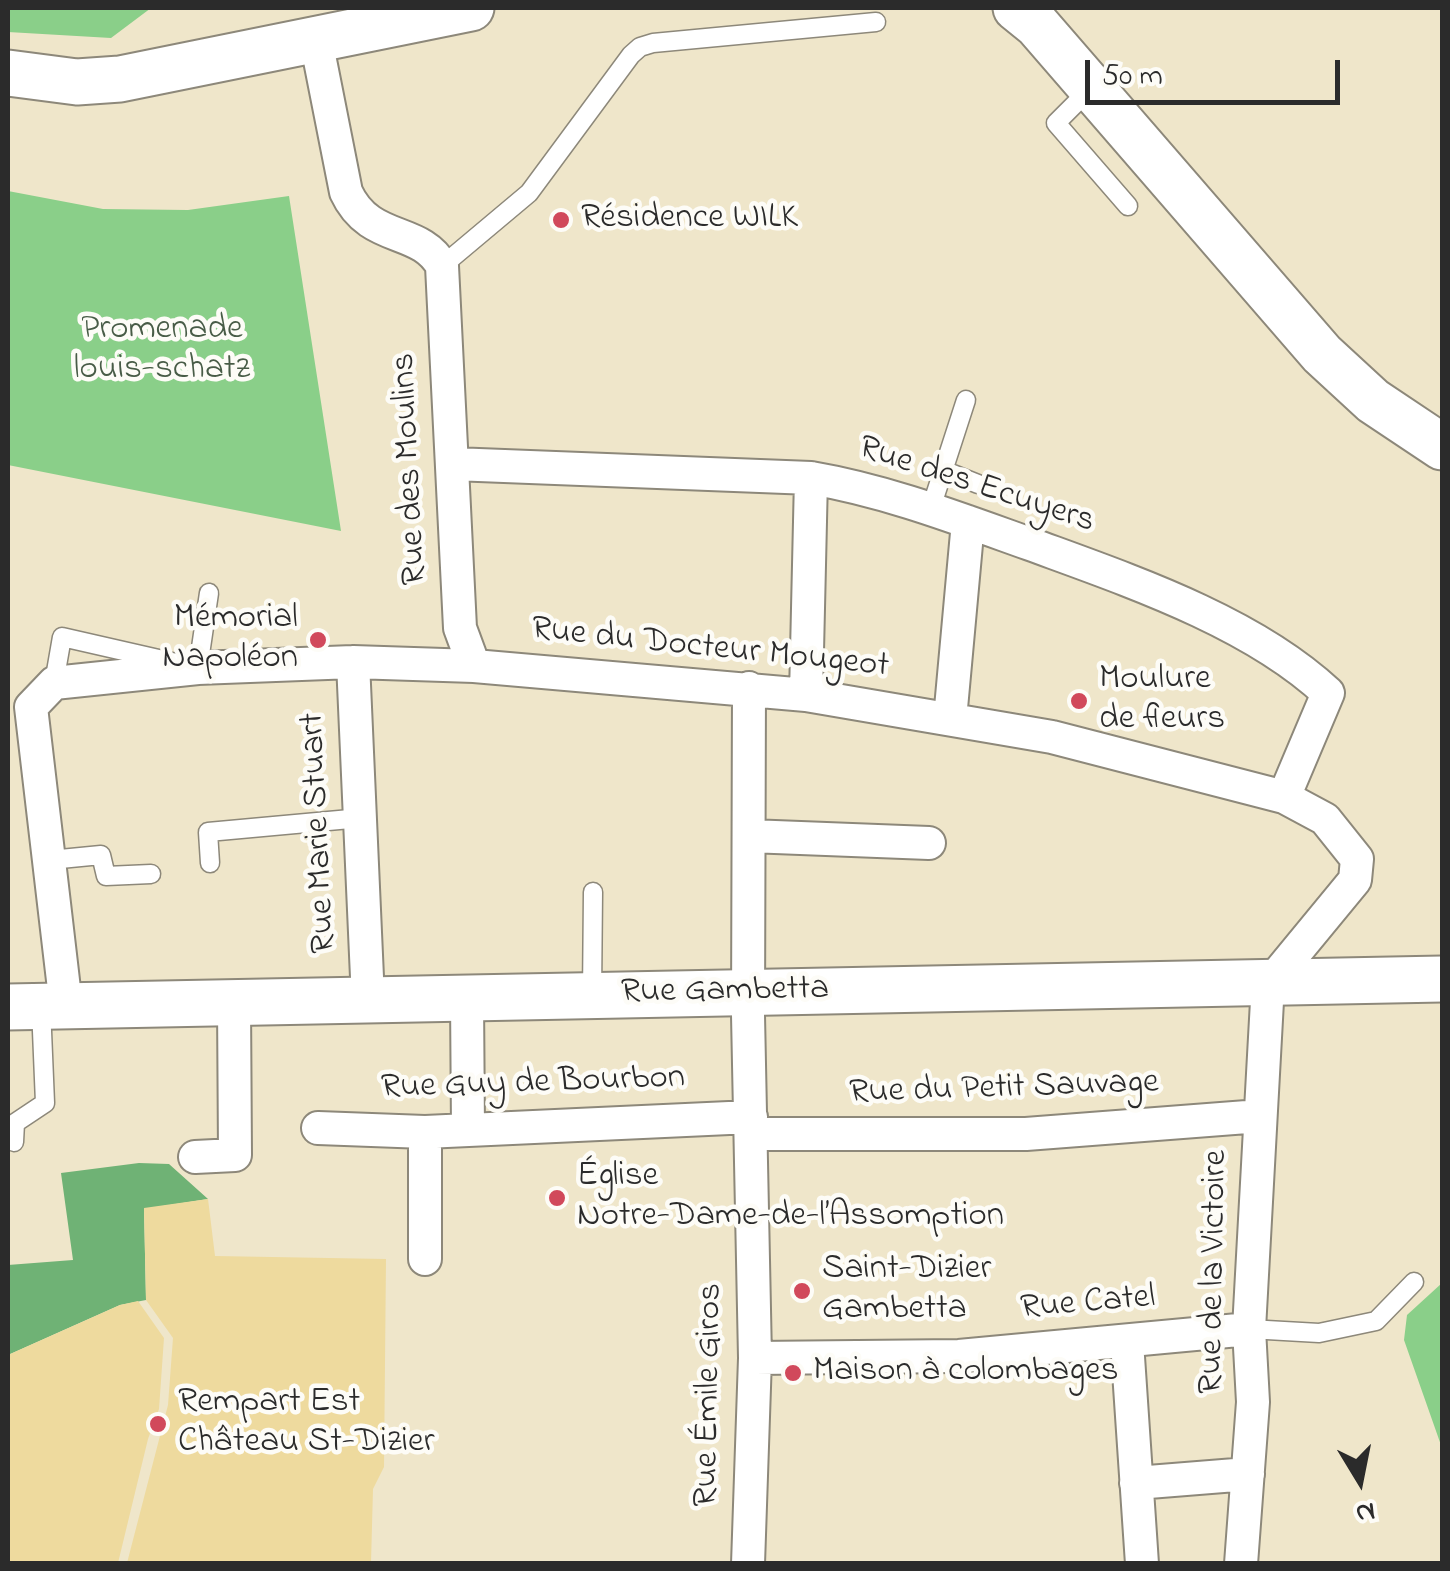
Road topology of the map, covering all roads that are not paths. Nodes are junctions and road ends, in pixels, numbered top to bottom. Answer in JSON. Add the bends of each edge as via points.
{"nodes":[{"id":1,"x":471,"y":8,"type":"edge"},
{"id":2,"x":1016,"y":8,"type":"edge"},
{"id":3,"x":876,"y":22,"type":"dead end"},
{"id":4,"x":316,"y":40,"type":"junction"},
{"id":5,"x":8,"y":72,"type":"edge"},
{"id":6,"x":1092,"y":88,"type":"junction"},
{"id":7,"x":1128,"y":206,"type":"dead end"},
{"id":8,"x":442,"y":266,"type":"junction"},
{"id":9,"x":966,"y":400,"type":"dead end"},
{"id":10,"x":1442,"y":447,"type":"edge"},
{"id":11,"x":453,"y":464,"type":"junction"},
{"id":12,"x":943,"y":470,"type":"junction"},
{"id":13,"x":811,"y":478,"type":"junction"},
{"id":14,"x":978,"y":484,"type":"dead end"},
{"id":15,"x":931,"y":508,"type":"junction"},
{"id":16,"x":968,"y":522,"type":"junction"},
{"id":17,"x":209,"y":593,"type":"dead end"},
{"id":18,"x":353,"y":662,"type":"junction"},
{"id":19,"x":474,"y":666,"type":"junction"},
{"id":20,"x":198,"y":668,"type":"junction"},
{"id":21,"x":749,"y":688,"type":"junction"},
{"id":22,"x":42,"y":695,"type":"junction"},
{"id":23,"x":806,"y":695,"type":"junction"},
{"id":24,"x":950,"y":719,"type":"junction"},
{"id":25,"x":1284,"y":797,"type":"junction"},
{"id":26,"x":360,"y":818,"type":"junction"},
{"id":27,"x":749,"y":836,"type":"junction"},
{"id":28,"x":929,"y":843,"type":"dead end"},
{"id":29,"x":50,"y":860,"type":"junction"},
{"id":30,"x":210,"y":862,"type":"dead end"},
{"id":31,"x":151,"y":874,"type":"dead end"},
{"id":32,"x":593,"y":892,"type":"dead end"},
{"id":33,"x":1442,"y":979,"type":"edge"},
{"id":34,"x":1272,"y":982,"type":"junction"},
{"id":35,"x":749,"y":992,"type":"junction"},
{"id":36,"x":592,"y":996,"type":"junction"},
{"id":37,"x":468,"y":998,"type":"junction"},
{"id":38,"x":368,"y":1000,"type":"junction"},
{"id":39,"x":234,"y":1003,"type":"junction"},
{"id":40,"x":38,"y":1006,"type":"edge"},
{"id":41,"x":1260,"y":1116,"type":"junction"},
{"id":42,"x":751,"y":1125,"type":"junction"},
{"id":43,"x":318,"y":1128,"type":"dead end"},
{"id":44,"x":468,"y":1130,"type":"junction"},
{"id":45,"x":426,"y":1132,"type":"junction"},
{"id":46,"x":14,"y":1142,"type":"dead end"},
{"id":47,"x":195,"y":1157,"type":"dead end"},
{"id":48,"x":424,"y":1259,"type":"dead end"},
{"id":49,"x":1414,"y":1282,"type":"dead end"},
{"id":50,"x":1249,"y":1329,"type":"junction"},
{"id":51,"x":1127,"y":1342,"type":"junction"},
{"id":52,"x":755,"y":1358,"type":"junction"},
{"id":53,"x":1248,"y":1474,"type":"junction"},
{"id":54,"x":1136,"y":1483,"type":"junction"},
{"id":55,"x":748,"y":1564,"type":"edge"},
{"id":56,"x":1142,"y":1564,"type":"edge"},
{"id":57,"x":1241,"y":1564,"type":"edge"}],
"edges":[{"from":1,"to":4,"type":"main road"},
{"from":2,"to":6,"type":"main road"},
{"from":3,"to":8,"type":"lane","via":[[640,46],[529,194]]},
{"from":4,"to":5,"type":"main road","via":[[120,79],[78,82]]},
{"from":4,"to":8,"type":"street","via":[[352,206],[373,226],[425,246]]},
{"from":6,"to":7,"type":"lane","via":[[1056,123]]},
{"from":6,"to":10,"type":"main road","via":[[1322,354],[1374,401]]},
{"from":8,"to":11,"type":"street","name":"Rue des Moulins"},
{"from":9,"to":12,"type":"lane"},
{"from":11,"to":13,"type":"street","name":"Rue des Ecuyers"},
{"from":11,"to":19,"type":"street","name":"Rue des Moulins","via":[[460,628]]},
{"from":12,"to":14,"type":"lane"},
{"from":12,"to":15,"type":"lane"},
{"from":13,"to":15,"type":"street","name":"Rue des Ecuyers"},
{"from":13,"to":23,"type":"street"},
{"from":15,"to":16,"type":"street","name":"Rue des Ecuyers"},
{"from":16,"to":24,"type":"street"},
{"from":16,"to":25,"type":"street","name":"Rue des Ecuyers","via":[[1146,586],[1304,670],[1328,692]]},
{"from":17,"to":20,"type":"lane"},
{"from":18,"to":19,"type":"street","name":"Rue du Docteur Mougeot"},
{"from":18,"to":20,"type":"street","name":"Rue du Docteur Mougeot"},
{"from":18,"to":26,"type":"street","name":"Rue Marie Stuart"},
{"from":19,"to":21,"type":"street","name":"Rue du Docteur Mougeot"},
{"from":20,"to":22,"type":"street","name":"Rue du Docteur Mougeot"},
{"from":20,"to":22,"type":"lane","via":[[62,637]]},
{"from":21,"to":23,"type":"street","name":"Rue du Docteur Mougeot"},
{"from":21,"to":27,"type":"street","name":"Rue Émile Giros"},
{"from":22,"to":29,"type":"street"},
{"from":23,"to":24,"type":"street","name":"Rue du Docteur Mougeot"},
{"from":24,"to":25,"type":"street","name":"Rue du Docteur Mougeot","via":[[1052,737]]},
{"from":25,"to":34,"type":"street","name":"Rue du Docteur Mougeot","via":[[1324,819],[1356,859],[1355,880]]},
{"from":26,"to":30,"type":"lane","via":[[208,832]]},
{"from":26,"to":38,"type":"street","name":"Rue Marie Stuart"},
{"from":27,"to":28,"type":"street"},
{"from":27,"to":35,"type":"street","name":"Rue Émile Giros"},
{"from":29,"to":31,"type":"lane","via":[[101,855],[106,876]]},
{"from":29,"to":40,"type":"street"},
{"from":32,"to":36,"type":"lane"},
{"from":33,"to":34,"type":"main road","name":"Rue Gambetta"},
{"from":34,"to":35,"type":"main road","name":"Rue Gambetta"},
{"from":34,"to":41,"type":"street","name":"Rue de la Victoire"},
{"from":35,"to":36,"type":"main road","name":"Rue Gambetta"},
{"from":35,"to":42,"type":"street","name":"Rue Émile Giros"},
{"from":36,"to":37,"type":"main road","name":"Rue Gambetta"},
{"from":37,"to":38,"type":"main road","name":"Rue Gambetta"},
{"from":37,"to":44,"type":"street"},
{"from":38,"to":39,"type":"main road","name":"Rue Gambetta"},
{"from":39,"to":40,"type":"main road","name":"Rue Gambetta"},
{"from":39,"to":47,"type":"street","via":[[234,1155]]},
{"from":40,"to":46,"type":"lane","via":[[45,1103],[15,1123]]},
{"from":41,"to":42,"type":"street","name":"Rue du Petit Sauvage","via":[[1026,1134]]},
{"from":41,"to":50,"type":"street","name":"Rue de la Victoire"},
{"from":42,"to":44,"type":"street","name":"Rue Guy de Bourbon"},
{"from":42,"to":52,"type":"street","name":"Rue Émile Giros"},
{"from":43,"to":45,"type":"street","name":"Rue Guy de Bourbon"},
{"from":44,"to":45,"type":"street","name":"Rue Guy de Bourbon"},
{"from":45,"to":48,"type":"street"},
{"from":49,"to":50,"type":"lane","via":[[1376,1322],[1320,1333]]},
{"from":50,"to":51,"type":"street","name":"Rue Catel"},
{"from":50,"to":53,"type":"street","name":"Rue de la Victoire"},
{"from":51,"to":52,"type":"street","name":"Rue Catel","via":[[958,1356]]},
{"from":51,"to":54,"type":"street"},
{"from":52,"to":55,"type":"street","name":"Rue Émile Giros"},
{"from":53,"to":54,"type":"street"},
{"from":53,"to":57,"type":"street","name":"Rue de la Victoire"},
{"from":54,"to":56,"type":"street"}]}
